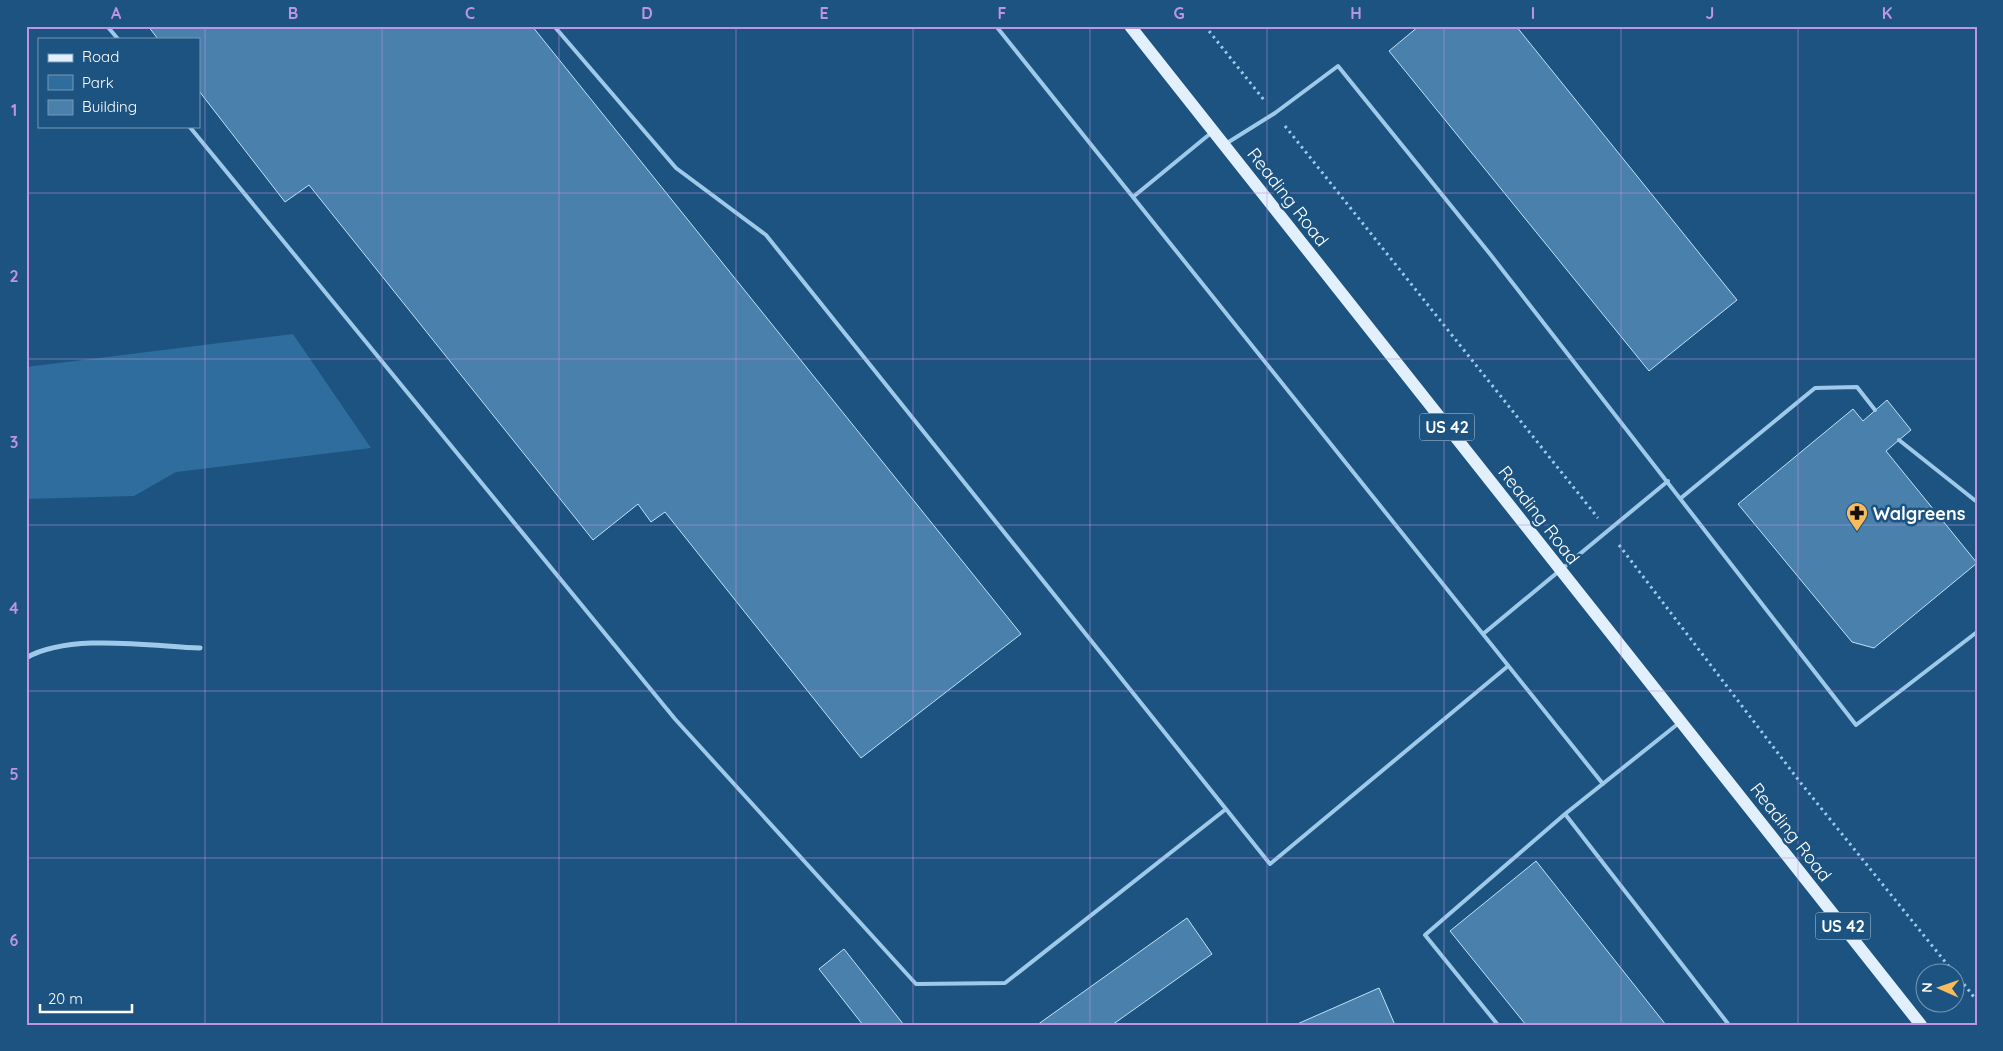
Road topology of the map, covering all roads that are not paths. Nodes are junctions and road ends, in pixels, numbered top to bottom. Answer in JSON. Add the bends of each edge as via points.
{"nodes":[{"id":1,"x":107,"y":26,"type":"edge"},
{"id":2,"x":554,"y":26,"type":"edge"},
{"id":3,"x":996,"y":26,"type":"edge"},
{"id":4,"x":1130,"y":26,"type":"edge"},
{"id":5,"x":117,"y":38,"type":"edge"},
{"id":6,"x":192,"y":128,"type":"edge"},
{"id":7,"x":1213,"y":131,"type":"junction"},
{"id":8,"x":1224,"y":145,"type":"junction"},
{"id":9,"x":1133,"y":197,"type":"junction"},
{"id":10,"x":1875,"y":410,"type":"dead end"},
{"id":11,"x":1899,"y":440,"type":"dead end"},
{"id":12,"x":1668,"y":481,"type":"junction"},
{"id":13,"x":1682,"y":498,"type":"junction"},
{"id":14,"x":1977,"y":502,"type":"edge"},
{"id":15,"x":1560,"y":569,"type":"junction"},
{"id":16,"x":1977,"y":632,"type":"edge"},
{"id":17,"x":1483,"y":634,"type":"junction"},
{"id":18,"x":200,"y":648,"type":"dead end"},
{"id":19,"x":26,"y":658,"type":"edge"},
{"id":20,"x":1508,"y":666,"type":"junction"},
{"id":21,"x":1681,"y":722,"type":"junction"},
{"id":22,"x":1603,"y":784,"type":"junction"},
{"id":23,"x":1226,"y":809,"type":"junction"},
{"id":24,"x":1565,"y":814,"type":"junction"},
{"id":25,"x":1498,"y":1025,"type":"edge"},
{"id":26,"x":1729,"y":1025,"type":"edge"},
{"id":27,"x":1921,"y":1025,"type":"edge"}],
"edges":[{"from":1,"to":5,"type":"lane"},
{"from":2,"to":23,"type":"lane","via":[[676,168],[766,235]]},
{"from":3,"to":9,"type":"lane"},
{"from":4,"to":7,"type":"main road","name":"Reading Road","number":"US 42"},
{"from":6,"to":23,"type":"lane","via":[[675,718],[916,984],[1005,983]]},
{"from":7,"to":8,"type":"main road","name":"Reading Road","number":"US 42"},
{"from":7,"to":9,"type":"lane"},
{"from":8,"to":12,"type":"lane","via":[[1275,114],[1338,66]]},
{"from":8,"to":15,"type":"main road","name":"Reading Road","number":"US 42"},
{"from":9,"to":17,"type":"lane"},
{"from":10,"to":13,"type":"lane","via":[[1857,388],[1815,388]]},
{"from":11,"to":14,"type":"lane"},
{"from":12,"to":13,"type":"lane"},
{"from":12,"to":15,"type":"lane"},
{"from":13,"to":16,"type":"lane","via":[[1856,725]]},
{"from":15,"to":17,"type":"lane"},
{"from":15,"to":21,"type":"main road","name":"Reading Road","number":"US 42"},
{"from":17,"to":20,"type":"lane"},
{"from":18,"to":19,"type":"street","via":[[62,644]]},
{"from":20,"to":22,"type":"lane"},
{"from":20,"to":23,"type":"lane","via":[[1270,864]]},
{"from":21,"to":22,"type":"lane"},
{"from":21,"to":27,"type":"main road","name":"Reading Road","number":"US 42"},
{"from":22,"to":24,"type":"lane"},
{"from":24,"to":25,"type":"lane","via":[[1425,935]]},
{"from":24,"to":26,"type":"lane"}]}
